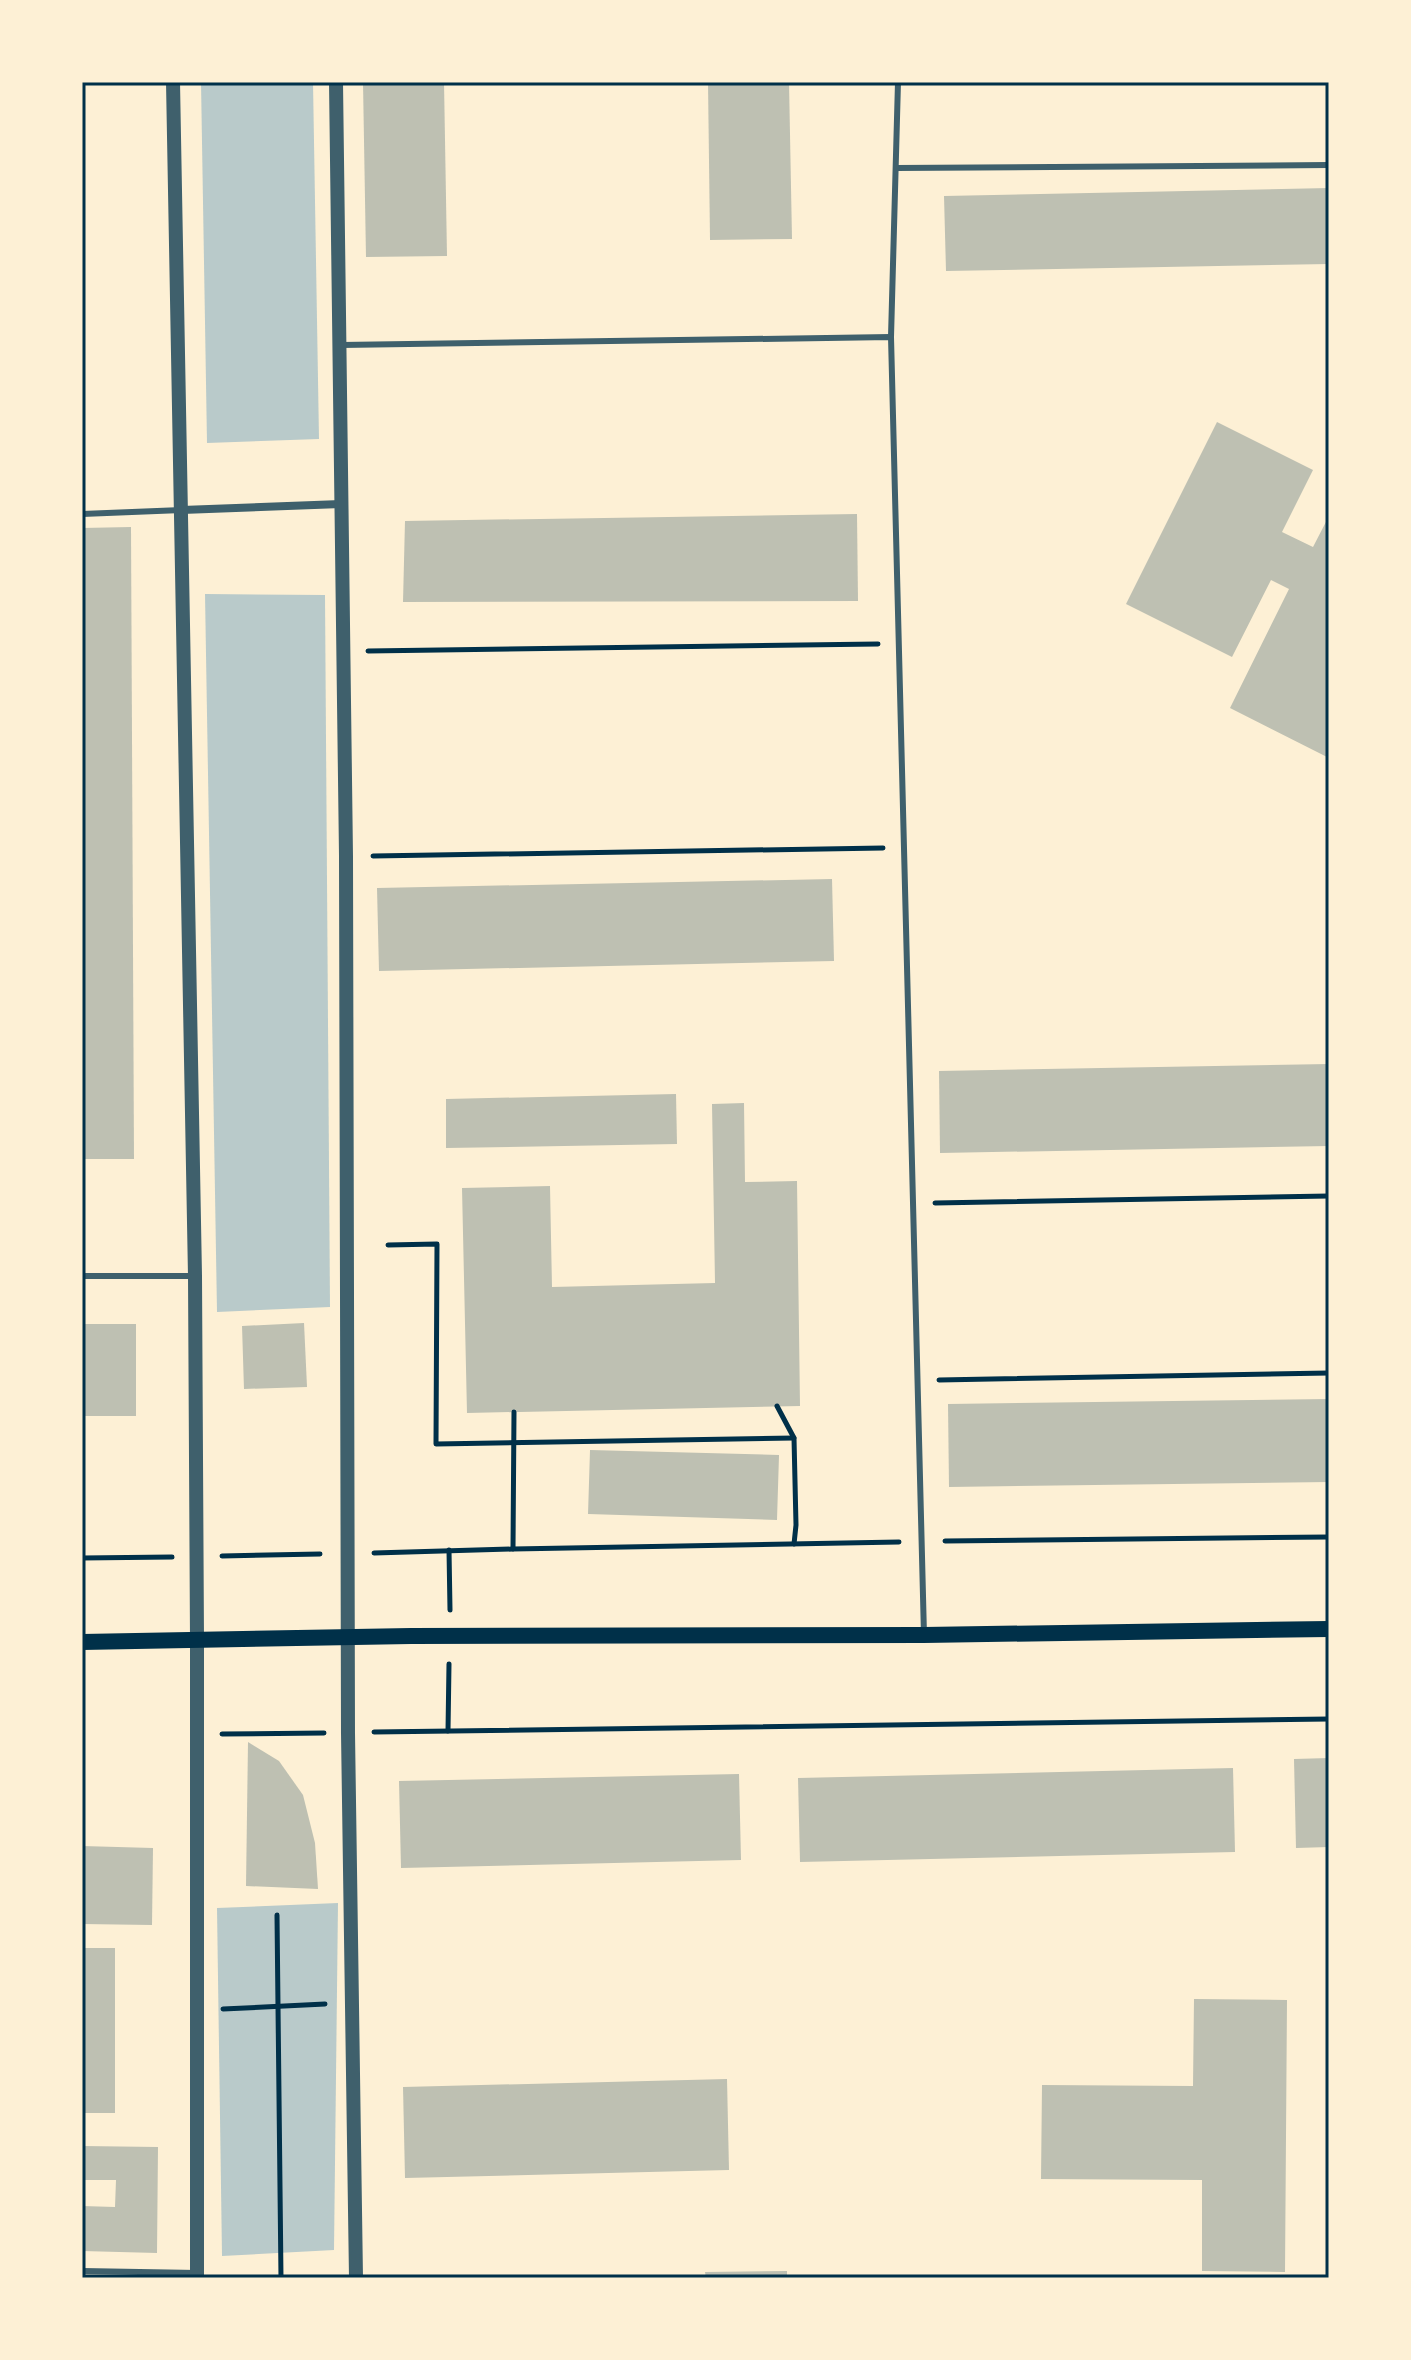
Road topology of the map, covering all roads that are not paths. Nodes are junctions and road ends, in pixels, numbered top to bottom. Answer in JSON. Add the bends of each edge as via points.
{"nodes":[{"id":1,"x":173,"y":82,"type":"edge"},
{"id":2,"x":336,"y":82,"type":"edge"},
{"id":3,"x":898,"y":82,"type":"edge"},
{"id":4,"x":1329,"y":165,"type":"edge"},
{"id":5,"x":896,"y":168,"type":"junction"},
{"id":6,"x":891,"y":337,"type":"junction"},
{"id":7,"x":339,"y":345,"type":"junction"},
{"id":8,"x":341,"y":504,"type":"junction"},
{"id":9,"x":182,"y":510,"type":"junction"},
{"id":10,"x":82,"y":514,"type":"edge"},
{"id":11,"x":82,"y":1276,"type":"edge"},
{"id":12,"x":195,"y":1276,"type":"junction"},
{"id":13,"x":1329,"y":1629,"type":"edge"},
{"id":14,"x":924,"y":1635,"type":"junction"},
{"id":15,"x":348,"y":1637,"type":"junction"},
{"id":16,"x":197,"y":1639,"type":"junction"},
{"id":17,"x":82,"y":1642,"type":"edge"},
{"id":18,"x":82,"y":2271,"type":"edge"},
{"id":19,"x":197,"y":2275,"type":"edge"},
{"id":20,"x":356,"y":2278,"type":"edge"}],
"edges":[{"from":1,"to":9,"type":"street"},
{"from":2,"to":7,"type":"street"},
{"from":3,"to":5,"type":"lane"},
{"from":4,"to":5,"type":"lane"},
{"from":5,"to":6,"type":"lane"},
{"from":6,"to":7,"type":"lane"},
{"from":6,"to":14,"type":"lane"},
{"from":7,"to":8,"type":"street"},
{"from":8,"to":9,"type":"street"},
{"from":8,"to":15,"type":"street"},
{"from":9,"to":10,"type":"lane"},
{"from":9,"to":12,"type":"street"},
{"from":11,"to":12,"type":"lane"},
{"from":12,"to":16,"type":"street"},
{"from":13,"to":14,"type":"main road"},
{"from":14,"to":15,"type":"main road"},
{"from":15,"to":16,"type":"main road"},
{"from":15,"to":20,"type":"street"},
{"from":16,"to":17,"type":"main road"},
{"from":16,"to":19,"type":"street"},
{"from":18,"to":19,"type":"lane"}]}
